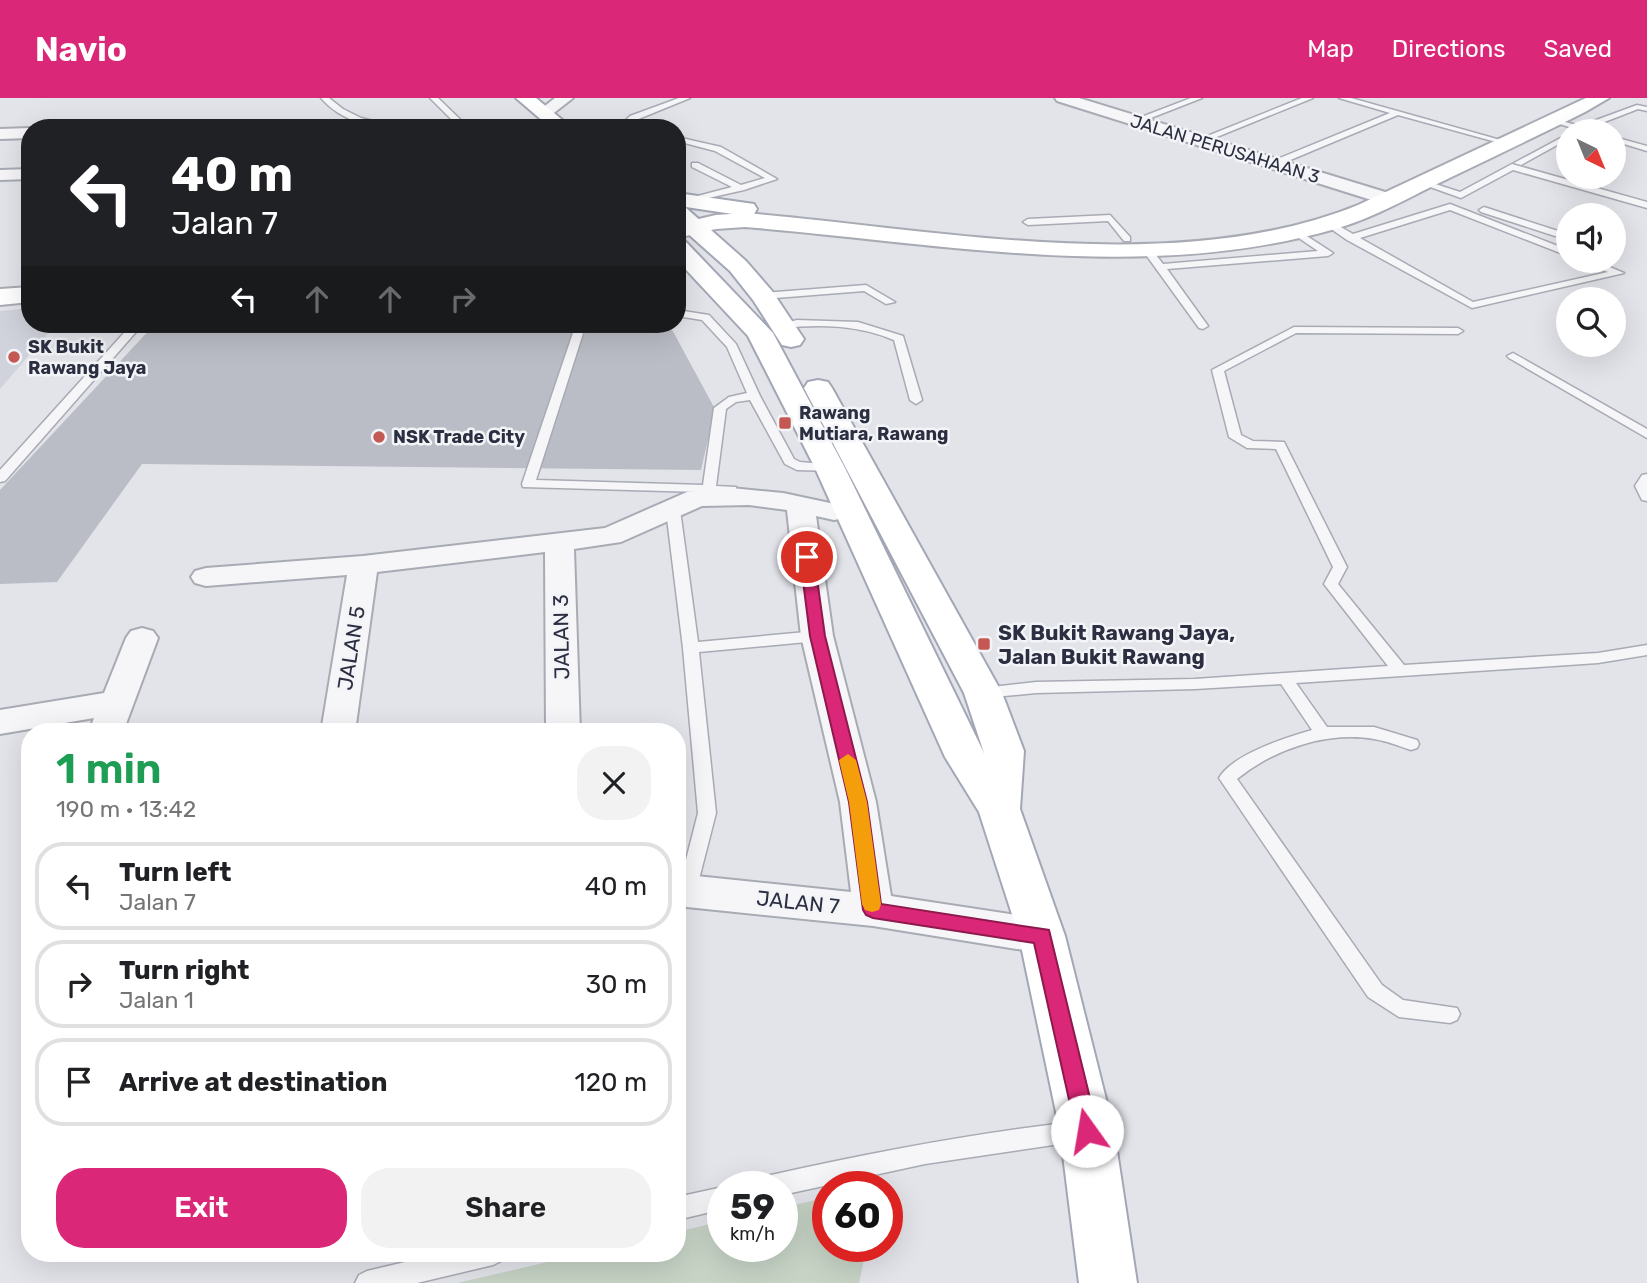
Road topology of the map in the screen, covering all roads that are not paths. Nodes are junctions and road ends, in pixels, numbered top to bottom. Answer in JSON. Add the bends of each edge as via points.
{"nodes":[{"id":1,"x":325,"y":98,"type":"edge"},
{"id":2,"x":434,"y":98,"type":"edge"},
{"id":3,"x":565,"y":98,"type":"edge"},
{"id":4,"x":686,"y":98,"type":"edge"},
{"id":5,"x":1198,"y":98,"type":"edge"},
{"id":6,"x":1310,"y":98,"type":"edge"},
{"id":7,"x":1343,"y":98,"type":"edge"},
{"id":8,"x":1564,"y":98,"type":"edge"},
{"id":9,"x":1601,"y":98,"type":"edge"},
{"id":10,"x":1070,"y":99,"type":"edge"},
{"id":11,"x":518,"y":102,"type":"edge"},
{"id":12,"x":1647,"y":109,"type":"edge"},
{"id":13,"x":1397,"y":113,"type":"junction"},
{"id":14,"x":358,"y":119,"type":"edge"},
{"id":15,"x":456,"y":119,"type":"edge"},
{"id":16,"x":540,"y":119,"type":"edge"},
{"id":17,"x":542,"y":119,"type":"edge"},
{"id":18,"x":632,"y":119,"type":"edge"},
{"id":19,"x":1574,"y":119,"type":"edge"},
{"id":20,"x":1610,"y":119,"type":"edge"},
{"id":21,"x":1135,"y":121,"type":"junction"},
{"id":22,"x":1556,"y":130,"type":"edge"},
{"id":23,"x":1556,"y":133,"type":"edge"},
{"id":24,"x":0,"y":134,"type":"edge"},
{"id":25,"x":21,"y":134,"type":"edge"},
{"id":26,"x":1484,"y":136,"type":"junction"},
{"id":27,"x":686,"y":141,"type":"edge"},
{"id":28,"x":1199,"y":141,"type":"junction"},
{"id":29,"x":1507,"y":143,"type":"junction"},
{"id":30,"x":1626,"y":143,"type":"edge"},
{"id":31,"x":1647,"y":149,"type":"edge"},
{"id":32,"x":1626,"y":150,"type":"edge"},
{"id":33,"x":1647,"y":156,"type":"edge"},
{"id":34,"x":695,"y":164,"type":"dead end"},
{"id":35,"x":1273,"y":164,"type":"junction"},
{"id":36,"x":1515,"y":165,"type":"junction"},
{"id":37,"x":0,"y":174,"type":"edge"},
{"id":38,"x":21,"y":174,"type":"edge"},
{"id":39,"x":1423,"y":183,"type":"junction"},
{"id":40,"x":1365,"y":192,"type":"junction"},
{"id":41,"x":1461,"y":195,"type":"junction"},
{"id":42,"x":1388,"y":199,"type":"junction"},
{"id":43,"x":1647,"y":203,"type":"edge"},
{"id":44,"x":744,"y":206,"type":"junction"},
{"id":45,"x":686,"y":222,"type":"edge"},
{"id":46,"x":686,"y":223,"type":"edge"},
{"id":47,"x":686,"y":223,"type":"edge"},
{"id":48,"x":686,"y":223,"type":"edge"},
{"id":49,"x":1329,"y":224,"type":"junction"},
{"id":50,"x":1296,"y":232,"type":"junction"},
{"id":51,"x":1556,"y":233,"type":"edge"},
{"id":52,"x":1017,"y":234,"type":"junction"},
{"id":53,"x":1350,"y":238,"type":"junction"},
{"id":54,"x":1556,"y":249,"type":"edge"},
{"id":55,"x":1155,"y":259,"type":"junction"},
{"id":56,"x":1619,"y":273,"type":"edge"},
{"id":57,"x":686,"y":276,"type":"edge"},
{"id":58,"x":21,"y":280,"type":"edge"},
{"id":59,"x":0,"y":281,"type":"edge"},
{"id":60,"x":21,"y":295,"type":"edge"},
{"id":61,"x":763,"y":296,"type":"junction"},
{"id":62,"x":0,"y":297,"type":"edge"},
{"id":63,"x":890,"y":302,"type":"dead end"},
{"id":64,"x":686,"y":314,"type":"edge"},
{"id":65,"x":1203,"y":326,"type":"dead end"},
{"id":66,"x":772,"y":329,"type":"junction"},
{"id":67,"x":1458,"y":331,"type":"dead end"},
{"id":68,"x":130,"y":333,"type":"edge"},
{"id":69,"x":578,"y":333,"type":"edge"},
{"id":70,"x":1513,"y":355,"type":"dead end"},
{"id":71,"x":754,"y":396,"type":"junction"},
{"id":72,"x":916,"y":400,"type":"dead end"},
{"id":73,"x":1647,"y":434,"type":"edge"},
{"id":74,"x":830,"y":468,"type":"junction"},
{"id":75,"x":0,"y":478,"type":"edge"},
{"id":76,"x":1647,"y":478,"type":"edge"},
{"id":77,"x":709,"y":490,"type":"junction"},
{"id":78,"x":1647,"y":497,"type":"edge"},
{"id":79,"x":800,"y":504,"type":"junction"},
{"id":80,"x":673,"y":510,"type":"junction"},
{"id":81,"x":834,"y":512,"type":"junction"},
{"id":82,"x":559,"y":543,"type":"junction"},
{"id":83,"x":363,"y":565,"type":"junction"},
{"id":84,"x":206,"y":577,"type":"dead end"},
{"id":85,"x":892,"y":602,"type":"junction"},
{"id":86,"x":817,"y":636,"type":"junction"},
{"id":87,"x":142,"y":638,"type":"dead end"},
{"id":88,"x":691,"y":648,"type":"junction"},
{"id":89,"x":1647,"y":650,"type":"edge"},
{"id":90,"x":1400,"y":670,"type":"junction"},
{"id":91,"x":1285,"y":678,"type":"junction"},
{"id":92,"x":984,"y":693,"type":"junction"},
{"id":93,"x":111,"y":717,"type":"edge"},
{"id":94,"x":0,"y":722,"type":"edge"},
{"id":95,"x":339,"y":723,"type":"edge"},
{"id":96,"x":563,"y":723,"type":"edge"},
{"id":97,"x":1322,"y":733,"type":"junction"},
{"id":98,"x":1411,"y":744,"type":"dead end"},
{"id":99,"x":999,"y":809,"type":"junction"},
{"id":100,"x":686,"y":878,"type":"edge"},
{"id":101,"x":686,"y":890,"type":"edge"},
{"id":102,"x":873,"y":910,"type":"junction"},
{"id":103,"x":1042,"y":936,"type":"junction"},
{"id":104,"x":1450,"y":1013,"type":"dead end"},
{"id":105,"x":1087,"y":1131,"type":"junction"},
{"id":106,"x":798,"y":1180,"type":"edge"},
{"id":107,"x":707,"y":1202,"type":"edge"},
{"id":108,"x":686,"y":1207,"type":"edge"},
{"id":109,"x":455,"y":1262,"type":"edge"},
{"id":110,"x":367,"y":1283,"type":"edge"},
{"id":111,"x":1108,"y":1283,"type":"edge"}],
"edges":[{"from":1,"to":14,"type":"lane","via":[[335,111]]},
{"from":2,"to":15,"type":"lane"},
{"from":3,"to":17,"type":"street"},
{"from":4,"to":18,"type":"lane"},
{"from":5,"to":21,"type":"lane"},
{"from":6,"to":28,"type":"lane"},
{"from":7,"to":13,"type":"lane"},
{"from":8,"to":26,"type":"main road"},
{"from":9,"to":19,"type":"main road"},
{"from":10,"to":21,"type":"street","name":"JALAN PERUSAHAAN 3"},
{"from":11,"to":16,"type":"main road"},
{"from":12,"to":20,"type":"lane","via":[[1637,107]]},
{"from":13,"to":26,"type":"lane"},
{"from":13,"to":35,"type":"lane"},
{"from":21,"to":28,"type":"street","name":"JALAN PERUSAHAAN 3"},
{"from":22,"to":29,"type":"main road"},
{"from":23,"to":36,"type":"lane"},
{"from":24,"to":25,"type":"street"},
{"from":26,"to":29,"type":"lane"},
{"from":26,"to":40,"type":"main road"},
{"from":27,"to":44,"type":"lane","via":[[718,149],[772,179]]},
{"from":28,"to":35,"type":"street","name":"JALAN PERUSAHAAN 3"},
{"from":29,"to":39,"type":"main road"},
{"from":30,"to":31,"type":"lane"},
{"from":32,"to":33,"type":"lane"},
{"from":34,"to":44,"type":"lane"},
{"from":35,"to":40,"type":"street","name":"JALAN PERUSAHAAN 3"},
{"from":36,"to":41,"type":"lane"},
{"from":36,"to":43,"type":"lane"},
{"from":37,"to":38,"type":"street"},
{"from":39,"to":41,"type":"lane"},
{"from":39,"to":42,"type":"main road"},
{"from":40,"to":42,"type":"street","name":"JALAN PERUSAHAAN 3"},
{"from":40,"to":52,"type":"main road","via":[[1308,215],[1193,237],[1072,240]]},
{"from":41,"to":51,"type":"lane","via":[[1460,200],[1476,208]]},
{"from":42,"to":49,"type":"main road"},
{"from":44,"to":45,"type":"main road"},
{"from":44,"to":46,"type":"main road","via":[[708,235]]},
{"from":44,"to":52,"type":"main road"},
{"from":47,"to":61,"type":"main road","via":[[738,266]]},
{"from":48,"to":66,"type":"main road"},
{"from":49,"to":50,"type":"main road"},
{"from":49,"to":53,"type":"lane"},
{"from":50,"to":55,"type":"main road"},
{"from":50,"to":55,"type":"lane","via":[[1328,253]]},
{"from":52,"to":55,"type":"main road","via":[[1071,251]]},
{"from":53,"to":54,"type":"lane","via":[[1450,207]]},
{"from":53,"to":56,"type":"lane","via":[[1472,305]]},
{"from":55,"to":65,"type":"lane"},
{"from":57,"to":66,"type":"main road"},
{"from":58,"to":59,"type":"main road"},
{"from":60,"to":62,"type":"main road"},
{"from":61,"to":63,"type":"lane","via":[[866,288]]},
{"from":61,"to":66,"type":"main road"},
{"from":64,"to":71,"type":"lane","via":[[705,317],[732,346]]},
{"from":66,"to":72,"type":"lane","via":[[813,323],[879,328],[899,338]]},
{"from":66,"to":74,"type":"main road"},
{"from":66,"to":92,"type":"main road"},
{"from":67,"to":90,"type":"lane","via":[[1294,330],[1218,369],[1235,437],[1251,445],[1280,445],[1340,567],[1331,584]]},
{"from":68,"to":75,"type":"lane"},
{"from":69,"to":77,"type":"lane","via":[[528,484]]},
{"from":70,"to":73,"type":"lane"},
{"from":71,"to":74,"type":"lane","via":[[792,464]]},
{"from":71,"to":77,"type":"lane","via":[[733,399],[720,408]]},
{"from":74,"to":85,"type":"main road"},
{"from":76,"to":78,"type":"lane","via":[[1641,486]]},
{"from":77,"to":81,"type":"lane","via":[[757,491],[818,502]]},
{"from":79,"to":80,"type":"street","via":[[709,497]]},
{"from":79,"to":81,"type":"street"},
{"from":79,"to":86,"type":"street"},
{"from":80,"to":82,"type":"street","via":[[611,536]]},
{"from":80,"to":88,"type":"lane"},
{"from":81,"to":85,"type":"lane","via":[[862,569]]},
{"from":82,"to":83,"type":"street"},
{"from":82,"to":96,"type":"street","name":"JALAN 3"},
{"from":83,"to":84,"type":"street"},
{"from":83,"to":95,"type":"street","name":"JALAN 5"},
{"from":85,"to":99,"type":"main road","via":[[965,757]]},
{"from":86,"to":88,"type":"lane"},
{"from":86,"to":102,"type":"street","via":[[858,802]]},
{"from":87,"to":93,"type":"street"},
{"from":88,"to":100,"type":"lane","via":[[707,813]]},
{"from":89,"to":90,"type":"lane","via":[[1598,658]]},
{"from":90,"to":91,"type":"lane"},
{"from":91,"to":92,"type":"lane","via":[[1124,688],[1027,687]]},
{"from":91,"to":97,"type":"lane"},
{"from":92,"to":99,"type":"main road","via":[[1004,751]]},
{"from":93,"to":94,"type":"street"},
{"from":97,"to":98,"type":"lane","via":[[1374,733]]},
{"from":97,"to":104,"type":"lane","via":[[1240,766],[1227,778],[1375,991],[1399,1008]]},
{"from":99,"to":103,"type":"main road"},
{"from":101,"to":102,"type":"street","name":"JALAN 7"},
{"from":102,"to":103,"type":"street","name":"JALAN 7"},
{"from":103,"to":105,"type":"main road"},
{"from":105,"to":106,"type":"lane","via":[[998,1140]]},
{"from":105,"to":111,"type":"main road"},
{"from":107,"to":108,"type":"lane"},
{"from":109,"to":110,"type":"lane"}]}
